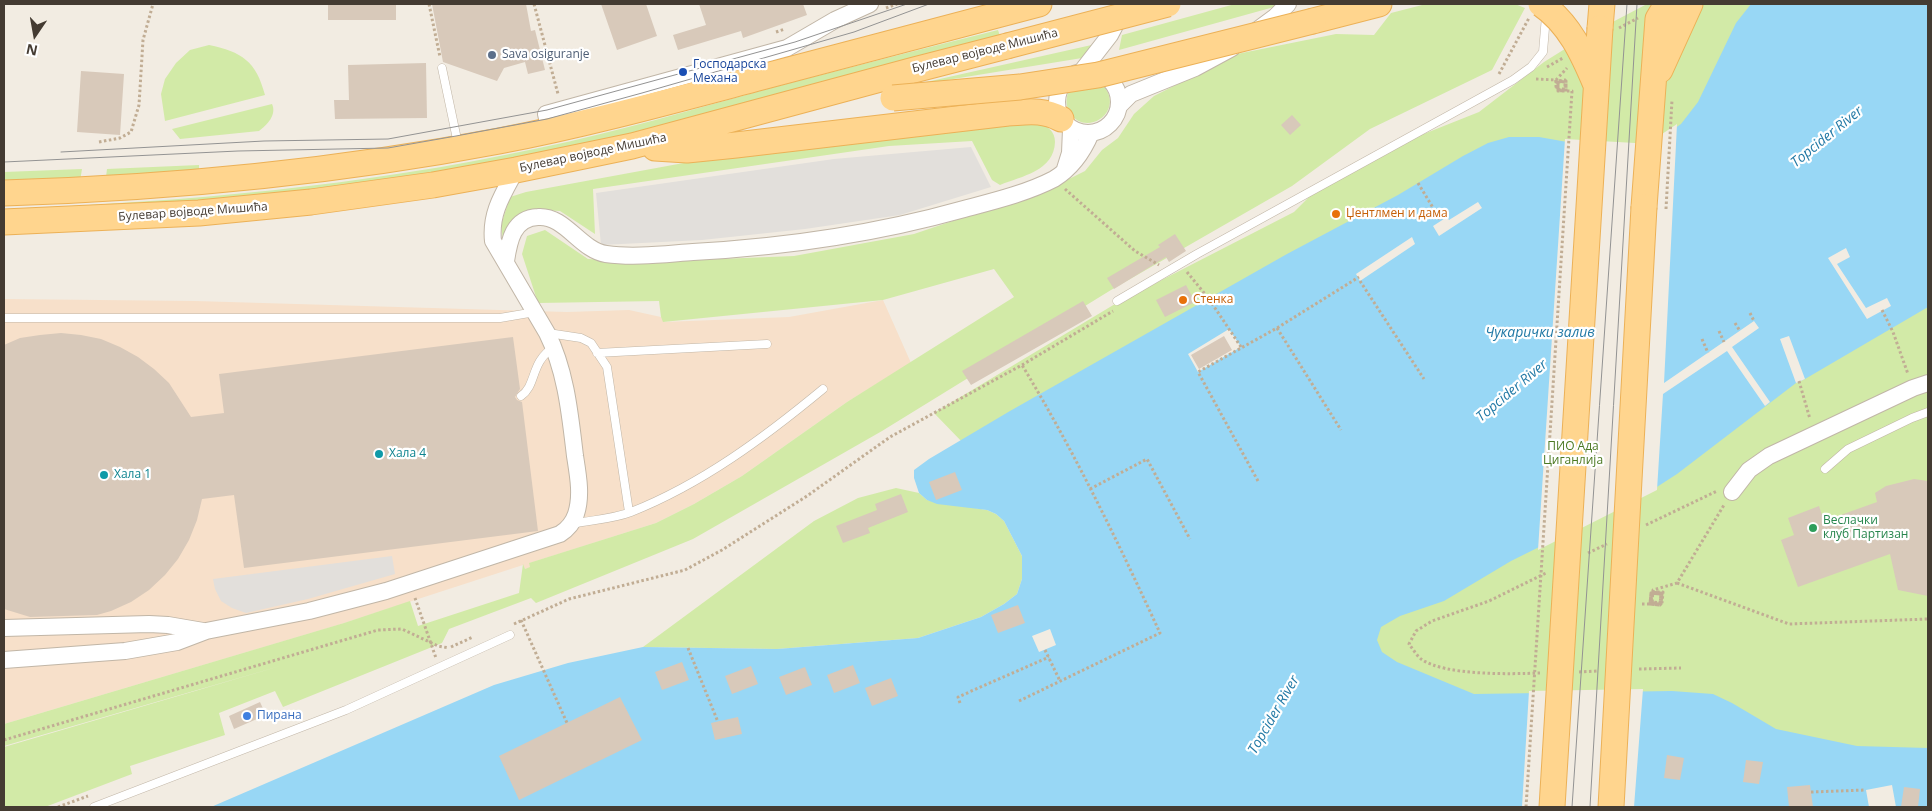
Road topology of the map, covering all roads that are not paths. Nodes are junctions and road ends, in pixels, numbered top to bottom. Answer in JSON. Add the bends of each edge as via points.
{"nodes":[{"id":1,"x":870,"y":4,"type":"edge"},
{"id":2,"x":1039,"y":4,"type":"edge"},
{"id":3,"x":1127,"y":4,"type":"edge"},
{"id":4,"x":1168,"y":4,"type":"edge"},
{"id":5,"x":1288,"y":4,"type":"edge"},
{"id":6,"x":1379,"y":4,"type":"edge"},
{"id":7,"x":1548,"y":4,"type":"edge"},
{"id":8,"x":1602,"y":4,"type":"edge"},
{"id":9,"x":1667,"y":4,"type":"edge"},
{"id":10,"x":1690,"y":4,"type":"edge"},
{"id":11,"x":992,"y":9,"type":"edge"},
{"id":12,"x":1536,"y":9,"type":"edge"},
{"id":13,"x":1110,"y":35,"type":"junction"},
{"id":14,"x":442,"y":68,"type":"dead end"},
{"id":15,"x":1082,"y":71,"type":"junction"},
{"id":16,"x":1111,"y":80,"type":"junction"},
{"id":17,"x":1653,"y":84,"type":"junction"},
{"id":18,"x":1597,"y":88,"type":"junction"},
{"id":19,"x":817,"y":96,"type":"junction"},
{"id":20,"x":1119,"y":106,"type":"junction"},
{"id":21,"x":1066,"y":124,"type":"junction"},
{"id":22,"x":550,"y":131,"type":"junction"},
{"id":23,"x":1091,"y":133,"type":"junction"},
{"id":24,"x":632,"y":146,"type":"junction"},
{"id":25,"x":459,"y":148,"type":"junction"},
{"id":26,"x":516,"y":170,"type":"junction"},
{"id":27,"x":1059,"y":175,"type":"junction"},
{"id":28,"x":4,"y":192,"type":"edge"},
{"id":29,"x":4,"y":222,"type":"edge"},
{"id":30,"x":506,"y":261,"type":"junction"},
{"id":31,"x":1117,"y":301,"type":"dead end"},
{"id":32,"x":535,"y":312,"type":"junction"},
{"id":33,"x":4,"y":318,"type":"edge"},
{"id":34,"x":550,"y":340,"type":"junction"},
{"id":35,"x":767,"y":344,"type":"dead end"},
{"id":36,"x":597,"y":353,"type":"junction"},
{"id":37,"x":1921,"y":385,"type":"edge"},
{"id":38,"x":823,"y":389,"type":"dead end"},
{"id":39,"x":521,"y":396,"type":"dead end"},
{"id":40,"x":1928,"y":412,"type":"edge"},
{"id":41,"x":1825,"y":469,"type":"dead end"},
{"id":42,"x":1732,"y":492,"type":"road end"},
{"id":43,"x":629,"y":512,"type":"junction"},
{"id":44,"x":572,"y":524,"type":"junction"},
{"id":45,"x":4,"y":628,"type":"edge"},
{"id":46,"x":206,"y":631,"type":"junction"},
{"id":47,"x":510,"y":635,"type":"dead end"},
{"id":48,"x":4,"y":654,"type":"edge"},
{"id":49,"x":4,"y":660,"type":"edge"},
{"id":50,"x":94,"y":807,"type":"edge"},
{"id":51,"x":1552,"y":807,"type":"edge"},
{"id":52,"x":1611,"y":807,"type":"edge"}],
"edges":[{"from":1,"to":22,"type":"street","via":[[787,48],[546,114]]},
{"from":2,"to":11,"type":"main road"},
{"from":3,"to":13,"type":"street"},
{"from":4,"to":19,"type":"main road","name":"Булевар војводе Мишића","bridge":true},
{"from":5,"to":20,"type":"street","via":[[1216,57],[1131,94]]},
{"from":6,"to":19,"type":"main road","bridge":true,"via":[[1098,75],[1020,87],[893,98]]},
{"from":7,"to":31,"type":"lane","via":[[1543,52],[1518,77]]},
{"from":8,"to":18,"type":"main road","bridge":true},
{"from":9,"to":17,"type":"main road","via":[[1658,20]]},
{"from":10,"to":17,"type":"main road"},
{"from":11,"to":22,"type":"main road","via":[[881,45]]},
{"from":12,"to":18,"type":"main road","bridge":true,"via":[[1556,16],[1568,30]]},
{"from":13,"to":15,"type":"street"},
{"from":13,"to":16,"type":"street","via":[[1106,60]]},
{"from":14,"to":25,"type":"lane"},
{"from":15,"to":16,"type":"street","via":[[1098,72]]},
{"from":15,"to":21,"type":"street","via":[[1066,79],[1057,94],[1058,111]]},
{"from":16,"to":20,"type":"street","via":[[1119,96]]},
{"from":17,"to":52,"type":"main road","bridge":true},
{"from":18,"to":51,"type":"main road","bridge":true},
{"from":19,"to":24,"type":"main road","name":"Булевар војводе Мишића"},
{"from":20,"to":23,"type":"street","via":[[1113,121],[1100,131]]},
{"from":21,"to":23,"type":"street"},
{"from":21,"to":24,"type":"main road","via":[[1050,113],[1023,112],[696,149]]},
{"from":21,"to":27,"type":"street","via":[[1070,153]]},
{"from":22,"to":25,"type":"main road"},
{"from":23,"to":27,"type":"street","via":[[1078,158]]},
{"from":24,"to":26,"type":"main road","name":"Булевар војводе Мишића"},
{"from":25,"to":28,"type":"main road","via":[[243,177],[132,187]]},
{"from":26,"to":29,"type":"main road","name":"Булевар војводе Мишића","via":[[284,205],[161,216]]},
{"from":26,"to":30,"type":"street","via":[[498,203],[492,230],[493,241]]},
{"from":27,"to":30,"type":"street","via":[[986,203],[893,228],[796,244],[660,254],[604,253],[554,221],[537,217],[527,219],[513,231]]},
{"from":30,"to":32,"type":"street"},
{"from":32,"to":33,"type":"lane","via":[[500,318]]},
{"from":32,"to":34,"type":"street"},
{"from":34,"to":36,"type":"lane","via":[[581,338],[591,342]]},
{"from":34,"to":39,"type":"lane","via":[[529,388]]},
{"from":34,"to":44,"type":"street","via":[[567,397],[578,478],[578,506]]},
{"from":35,"to":36,"type":"lane"},
{"from":36,"to":43,"type":"lane","via":[[606,367]]},
{"from":37,"to":42,"type":"street","via":[[1769,456],[1749,470]]},
{"from":38,"to":43,"type":"lane","via":[[749,446],[683,487]]},
{"from":40,"to":41,"type":"lane","via":[[1848,449]]},
{"from":43,"to":44,"type":"lane"},
{"from":44,"to":46,"type":"street","via":[[560,534],[410,584],[309,611]]},
{"from":45,"to":46,"type":"street","via":[[168,624]]},
{"from":46,"to":49,"type":"street","via":[[177,642],[125,651]]},
{"from":47,"to":50,"type":"lane","via":[[346,710]]},
{"from":48,"to":49,"type":"lane"}]}
